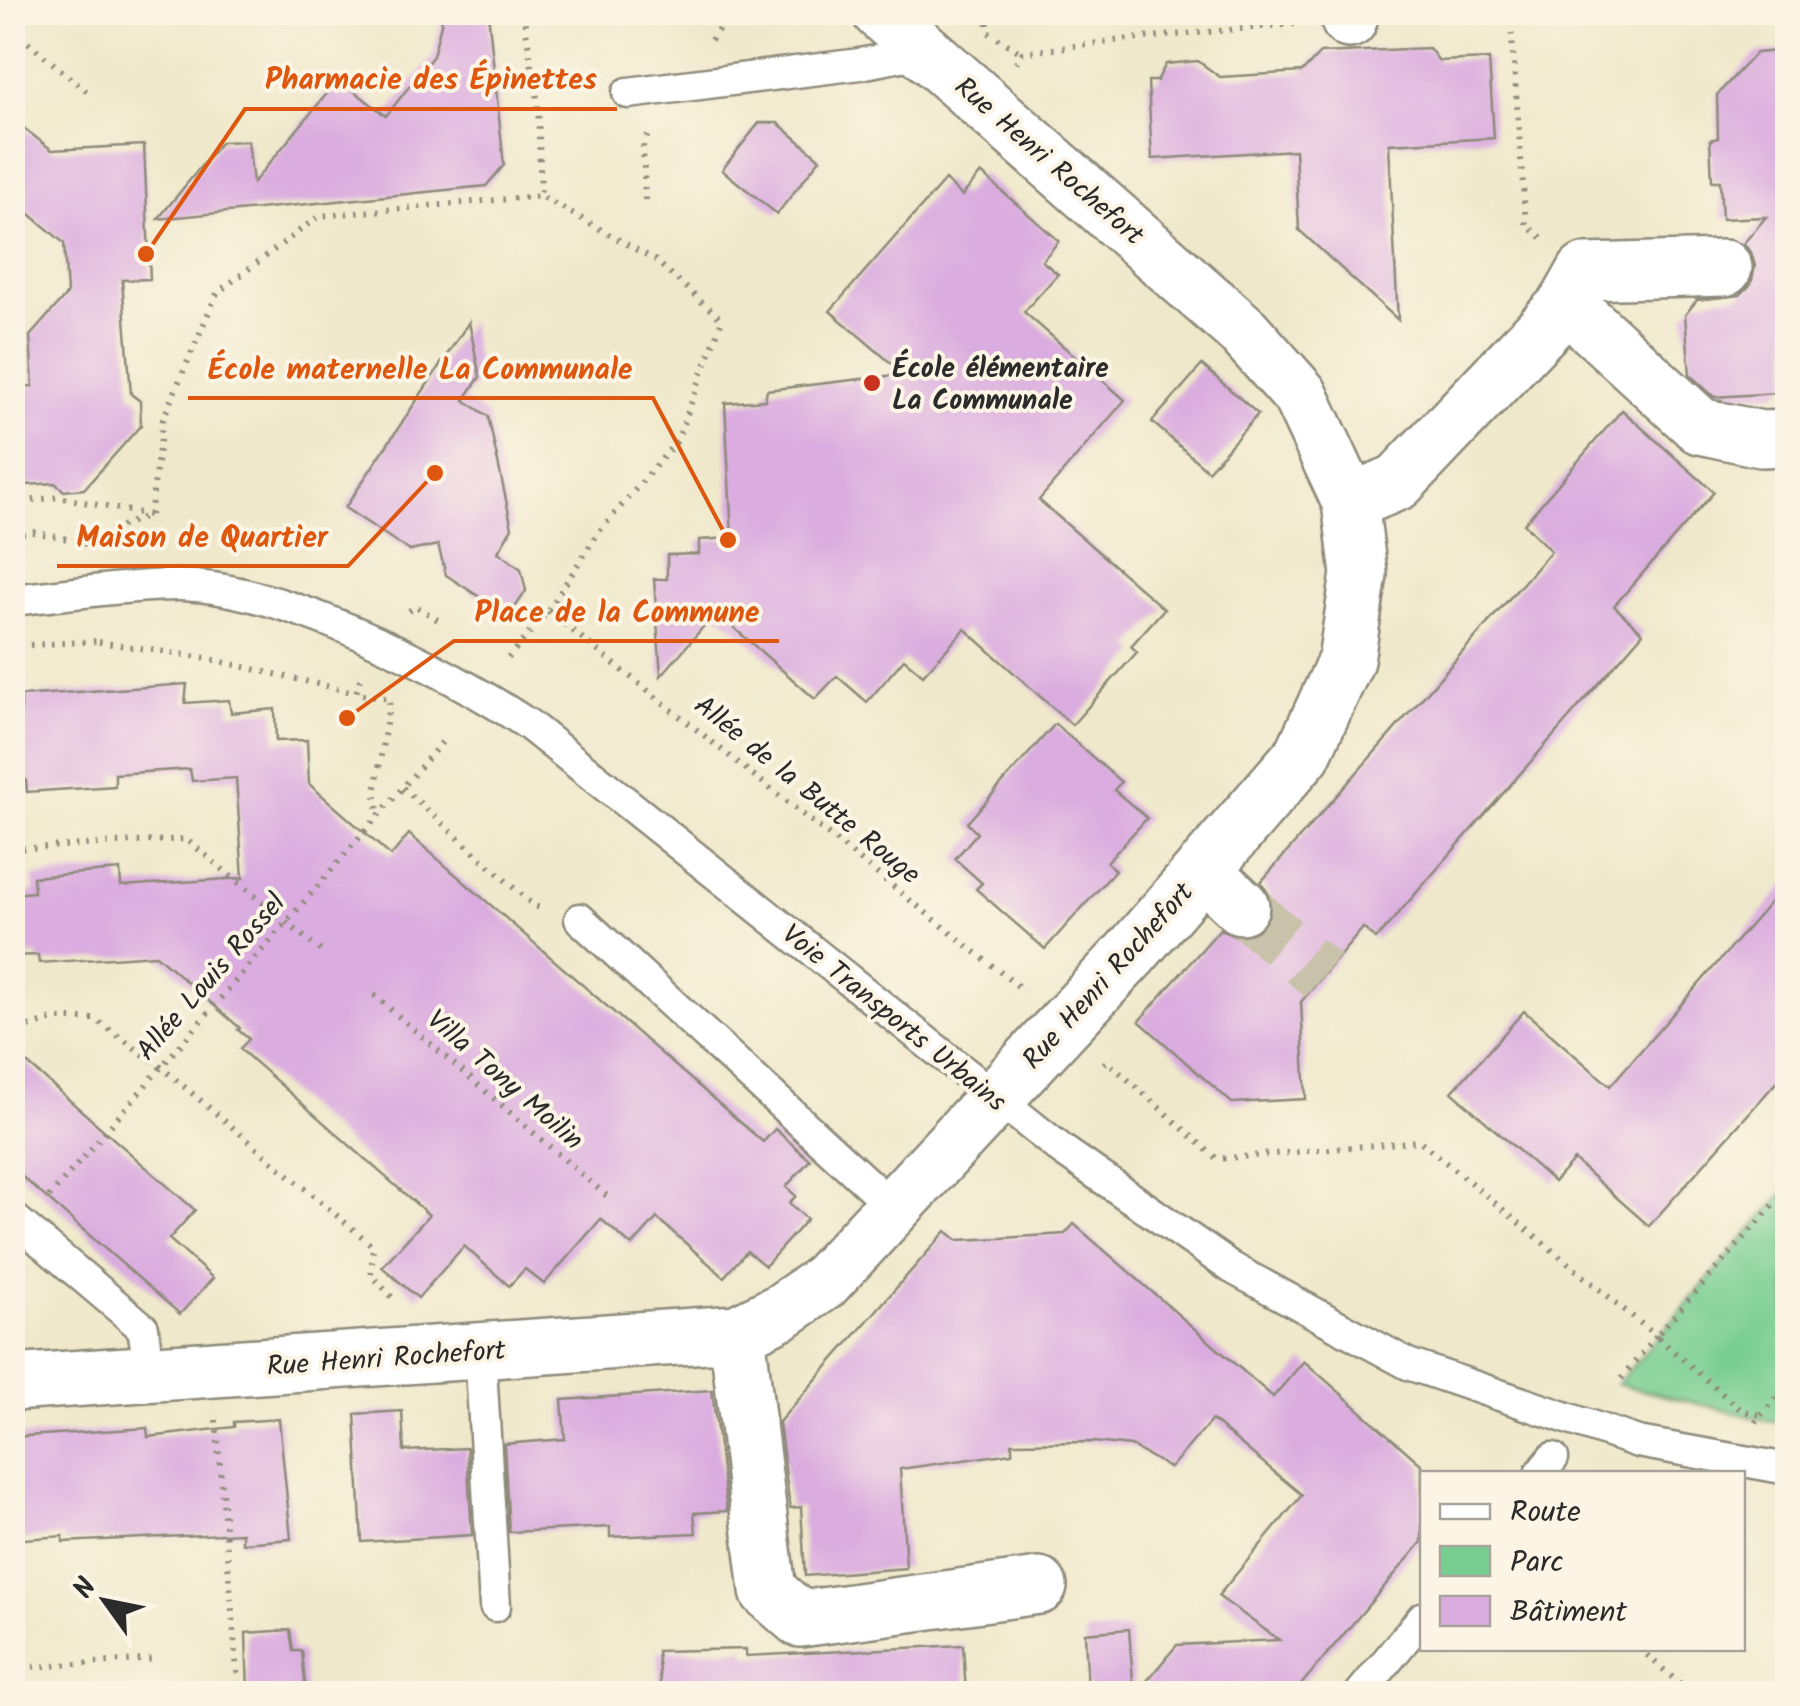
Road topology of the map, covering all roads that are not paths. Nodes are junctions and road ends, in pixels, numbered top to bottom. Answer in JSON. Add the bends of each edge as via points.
{"nodes":[{"id":1,"x":880,"y":12,"type":"edge"},
{"id":2,"x":926,"y":51,"type":"junction"},
{"id":3,"x":628,"y":93,"type":"dead end"},
{"id":4,"x":1724,"y":268,"type":"dead end"},
{"id":5,"x":1576,"y":288,"type":"junction"},
{"id":6,"x":1788,"y":438,"type":"edge"},
{"id":7,"x":1350,"y":502,"type":"junction"},
{"id":8,"x":12,"y":600,"type":"edge"},
{"id":9,"x":580,"y":920,"type":"road end"},
{"id":10,"x":996,"y":1098,"type":"junction"},
{"id":11,"x":894,"y":1208,"type":"junction"},
{"id":12,"x":18,"y":1222,"type":"edge"},
{"id":13,"x":737,"y":1333,"type":"junction"},
{"id":14,"x":480,"y":1350,"type":"junction"},
{"id":15,"x":150,"y":1372,"type":"junction"},
{"id":16,"x":12,"y":1383,"type":"edge"},
{"id":17,"x":1788,"y":1469,"type":"edge"},
{"id":18,"x":1039,"y":1586,"type":"dead end"},
{"id":19,"x":495,"y":1606,"type":"dead end"},
{"id":20,"x":1420,"y":1620,"type":"edge"},
{"id":21,"x":1360,"y":1694,"type":"edge"}],
"edges":[{"from":1,"to":2,"type":"street","name":"Rue Henri Rochefort"},
{"from":2,"to":3,"type":"lane"},
{"from":2,"to":7,"type":"street","name":"Rue Henri Rochefort","via":[[1244,332],[1300,395]]},
{"from":4,"to":5,"type":"street"},
{"from":5,"to":6,"type":"street","via":[[1700,426]]},
{"from":5,"to":7,"type":"street","via":[[1398,482]]},
{"from":7,"to":10,"type":"street","name":"Rue Henri Rochefort","via":[[1359,574],[1346,660],[1303,754],[1222,888],[1130,954]]},
{"from":8,"to":10,"type":"lane","name":"Voie Transports Urbains","via":[[178,585],[218,589],[338,626],[481,692],[530,724]]},
{"from":9,"to":11,"type":"lane"},
{"from":10,"to":11,"type":"street","name":"Rue Henri Rochefort"},
{"from":10,"to":17,"type":"lane","name":"Voie Transports Urbains","via":[[1232,1268],[1408,1364],[1638,1442]]},
{"from":11,"to":13,"type":"street","name":"Rue Henri Rochefort","via":[[823,1283]]},
{"from":12,"to":15,"type":"lane","via":[[144,1328]]},
{"from":13,"to":14,"type":"street","name":"Rue Henri Rochefort"},
{"from":13,"to":18,"type":"street","via":[[768,1591],[800,1618]]},
{"from":14,"to":15,"type":"street","name":"Rue Henri Rochefort"},
{"from":14,"to":19,"type":"lane"},
{"from":15,"to":16,"type":"street","name":"Rue Henri Rochefort"},
{"from":20,"to":21,"type":"lane"}]}
